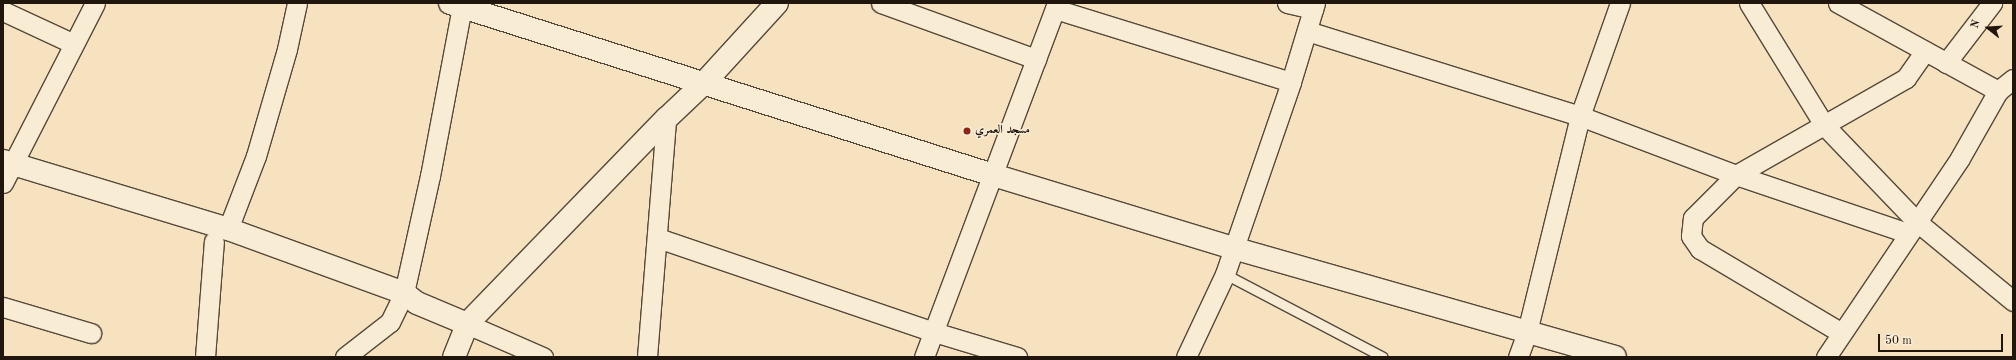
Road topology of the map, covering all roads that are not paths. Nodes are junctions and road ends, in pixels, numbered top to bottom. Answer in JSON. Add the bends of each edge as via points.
{"nodes":[{"id":1,"x":95,"y":3,"type":"edge"},
{"id":2,"x":296,"y":3,"type":"edge"},
{"id":3,"x":777,"y":3,"type":"edge"},
{"id":4,"x":881,"y":3,"type":"edge"},
{"id":5,"x":1287,"y":3,"type":"edge"},
{"id":6,"x":1620,"y":3,"type":"edge"},
{"id":7,"x":1749,"y":3,"type":"edge"},
{"id":8,"x":1838,"y":3,"type":"edge"},
{"id":9,"x":1992,"y":3,"type":"edge"},
{"id":10,"x":456,"y":5,"type":"edge"},
{"id":11,"x":1056,"y":6,"type":"edge"},
{"id":12,"x":1314,"y":6,"type":"edge"},
{"id":13,"x":3,"y":11,"type":"edge"},
{"id":14,"x":1307,"y":31,"type":"junction"},
{"id":15,"x":74,"y":44,"type":"junction"},
{"id":16,"x":1925,"y":51,"type":"junction"},
{"id":17,"x":1036,"y":59,"type":"junction"},
{"id":18,"x":1946,"y":63,"type":"junction"},
{"id":19,"x":2013,"y":79,"type":"edge"},
{"id":20,"x":1291,"y":82,"type":"junction"},
{"id":21,"x":704,"y":83,"type":"junction"},
{"id":22,"x":1998,"y":91,"type":"junction"},
{"id":23,"x":1580,"y":116,"type":"junction"},
{"id":24,"x":666,"y":119,"type":"junction"},
{"id":25,"x":1824,"y":125,"type":"junction"},
{"id":26,"x":5,"y":173,"type":"edge"},
{"id":27,"x":993,"y":175,"type":"junction"},
{"id":28,"x":1736,"y":175,"type":"junction"},
{"id":29,"x":1911,"y":227,"type":"junction"},
{"id":30,"x":221,"y":235,"type":"junction"},
{"id":31,"x":658,"y":238,"type":"junction"},
{"id":32,"x":1233,"y":248,"type":"junction"},
{"id":33,"x":1225,"y":274,"type":"junction"},
{"id":34,"x":407,"y":299,"type":"junction"},
{"id":35,"x":2013,"y":301,"type":"edge"},
{"id":36,"x":3,"y":307,"type":"edge"},
{"id":37,"x":467,"y":324,"type":"junction"},
{"id":38,"x":934,"y":332,"type":"junction"},
{"id":39,"x":1527,"y":332,"type":"junction"},
{"id":40,"x":1840,"y":332,"type":"junction"},
{"id":41,"x":91,"y":334,"type":"dead end"},
{"id":42,"x":204,"y":357,"type":"edge"},
{"id":43,"x":345,"y":357,"type":"edge"},
{"id":44,"x":454,"y":357,"type":"edge"},
{"id":45,"x":543,"y":357,"type":"edge"},
{"id":46,"x":647,"y":357,"type":"edge"},
{"id":47,"x":924,"y":357,"type":"edge"},
{"id":48,"x":1018,"y":357,"type":"edge"},
{"id":49,"x":1186,"y":357,"type":"edge"},
{"id":50,"x":1383,"y":357,"type":"edge"},
{"id":51,"x":1518,"y":357,"type":"edge"},
{"id":52,"x":1615,"y":357,"type":"edge"},
{"id":53,"x":1826,"y":357,"type":"edge"}],
"edges":[{"from":1,"to":15,"type":"street"},
{"from":2,"to":30,"type":"street","via":[[287,49],[256,156]]},
{"from":3,"to":21,"type":"street"},
{"from":4,"to":17,"type":"street"},
{"from":5,"to":12,"type":"street"},
{"from":6,"to":23,"type":"street"},
{"from":7,"to":25,"type":"street"},
{"from":8,"to":16,"type":"street"},
{"from":9,"to":18,"type":"street"},
{"from":10,"to":21,"type":"street"},
{"from":10,"to":34,"type":"street","via":[[430,176]]},
{"from":11,"to":17,"type":"street"},
{"from":11,"to":20,"type":"street"},
{"from":12,"to":14,"type":"street"},
{"from":13,"to":15,"type":"street"},
{"from":14,"to":20,"type":"street"},
{"from":14,"to":23,"type":"street"},
{"from":15,"to":26,"type":"street"},
{"from":16,"to":18,"type":"street"},
{"from":16,"to":25,"type":"street","via":[[1906,78]]},
{"from":17,"to":27,"type":"street"},
{"from":18,"to":22,"type":"street"},
{"from":19,"to":22,"type":"street"},
{"from":20,"to":32,"type":"street"},
{"from":21,"to":24,"type":"street"},
{"from":21,"to":27,"type":"street"},
{"from":22,"to":29,"type":"street","via":[[1960,158]]},
{"from":23,"to":28,"type":"street"},
{"from":23,"to":39,"type":"street"},
{"from":24,"to":31,"type":"street"},
{"from":24,"to":37,"type":"street"},
{"from":25,"to":28,"type":"street"},
{"from":25,"to":29,"type":"street"},
{"from":26,"to":30,"type":"street"},
{"from":27,"to":32,"type":"street"},
{"from":27,"to":38,"type":"street"},
{"from":28,"to":29,"type":"street"},
{"from":28,"to":40,"type":"street","via":[[1694,218],[1691,236],[1700,249]]},
{"from":29,"to":35,"type":"street"},
{"from":29,"to":40,"type":"street"},
{"from":30,"to":34,"type":"street"},
{"from":30,"to":42,"type":"street"},
{"from":31,"to":38,"type":"street"},
{"from":31,"to":46,"type":"street"},
{"from":32,"to":33,"type":"street"},
{"from":32,"to":39,"type":"street"},
{"from":33,"to":49,"type":"street"},
{"from":33,"to":50,"type":"lane"},
{"from":34,"to":37,"type":"street"},
{"from":34,"to":43,"type":"street","via":[[390,322]]},
{"from":36,"to":41,"type":"street"},
{"from":37,"to":44,"type":"street"},
{"from":37,"to":45,"type":"street"},
{"from":38,"to":47,"type":"street"},
{"from":38,"to":48,"type":"street"},
{"from":39,"to":51,"type":"street"},
{"from":39,"to":52,"type":"street"},
{"from":40,"to":53,"type":"street"}]}
